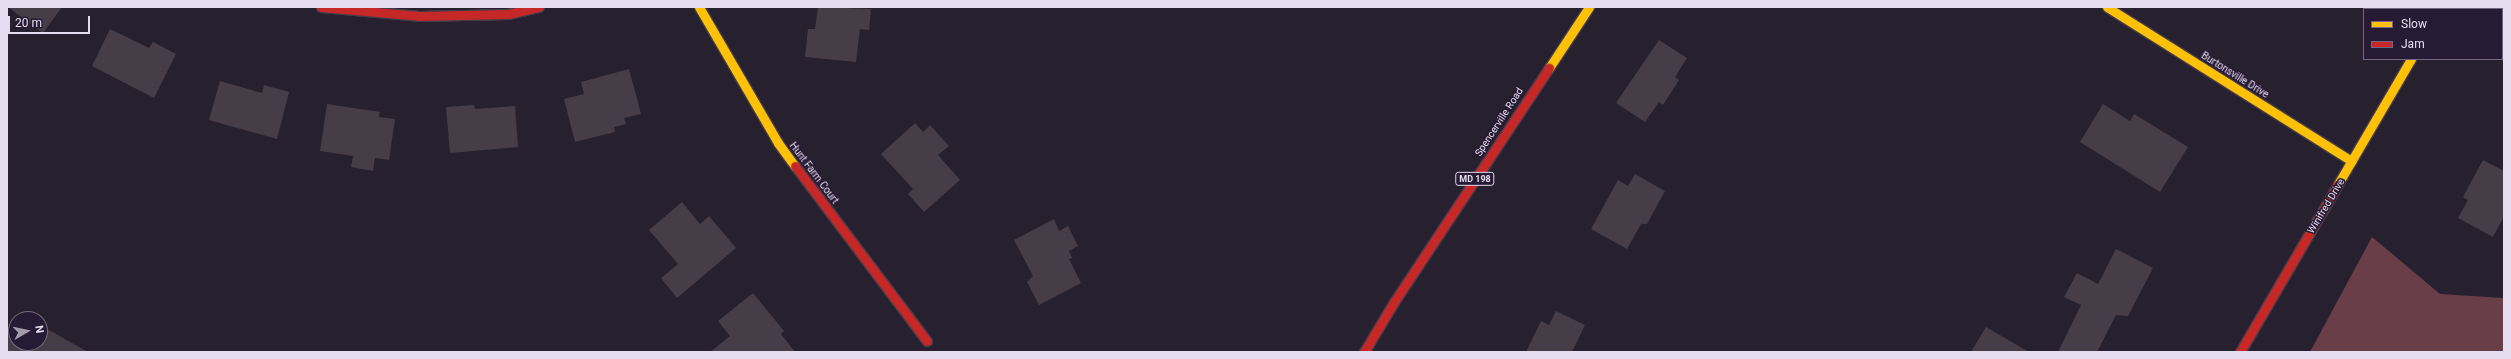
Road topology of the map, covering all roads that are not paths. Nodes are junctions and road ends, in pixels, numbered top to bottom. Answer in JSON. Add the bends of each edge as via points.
{"nodes":[{"id":1,"x":321,"y":7,"type":"edge"},
{"id":2,"x":539,"y":7,"type":"edge"},
{"id":3,"x":699,"y":7,"type":"edge"},
{"id":4,"x":1589,"y":7,"type":"edge"},
{"id":5,"x":2107,"y":7,"type":"edge"},
{"id":6,"x":2410,"y":60,"type":"edge"},
{"id":7,"x":2352,"y":161,"type":"junction"},
{"id":8,"x":927,"y":341,"type":"dead end"},
{"id":9,"x":1364,"y":352,"type":"edge"},
{"id":10,"x":2240,"y":352,"type":"edge"}],
"edges":[{"from":1,"to":2,"type":"street","via":[[419,16],[508,14]]},
{"from":3,"to":8,"type":"street","name":"Hunt Farm Court","via":[[778,143]]},
{"from":4,"to":9,"type":"street","name":"Spencerville Road","number":"MD 198","via":[[1394,302]]},
{"from":5,"to":7,"type":"street","name":"Burtonsville Drive"},
{"from":6,"to":7,"type":"street","name":"Winifred Drive"},
{"from":7,"to":10,"type":"street","name":"Winifred Drive"}]}
